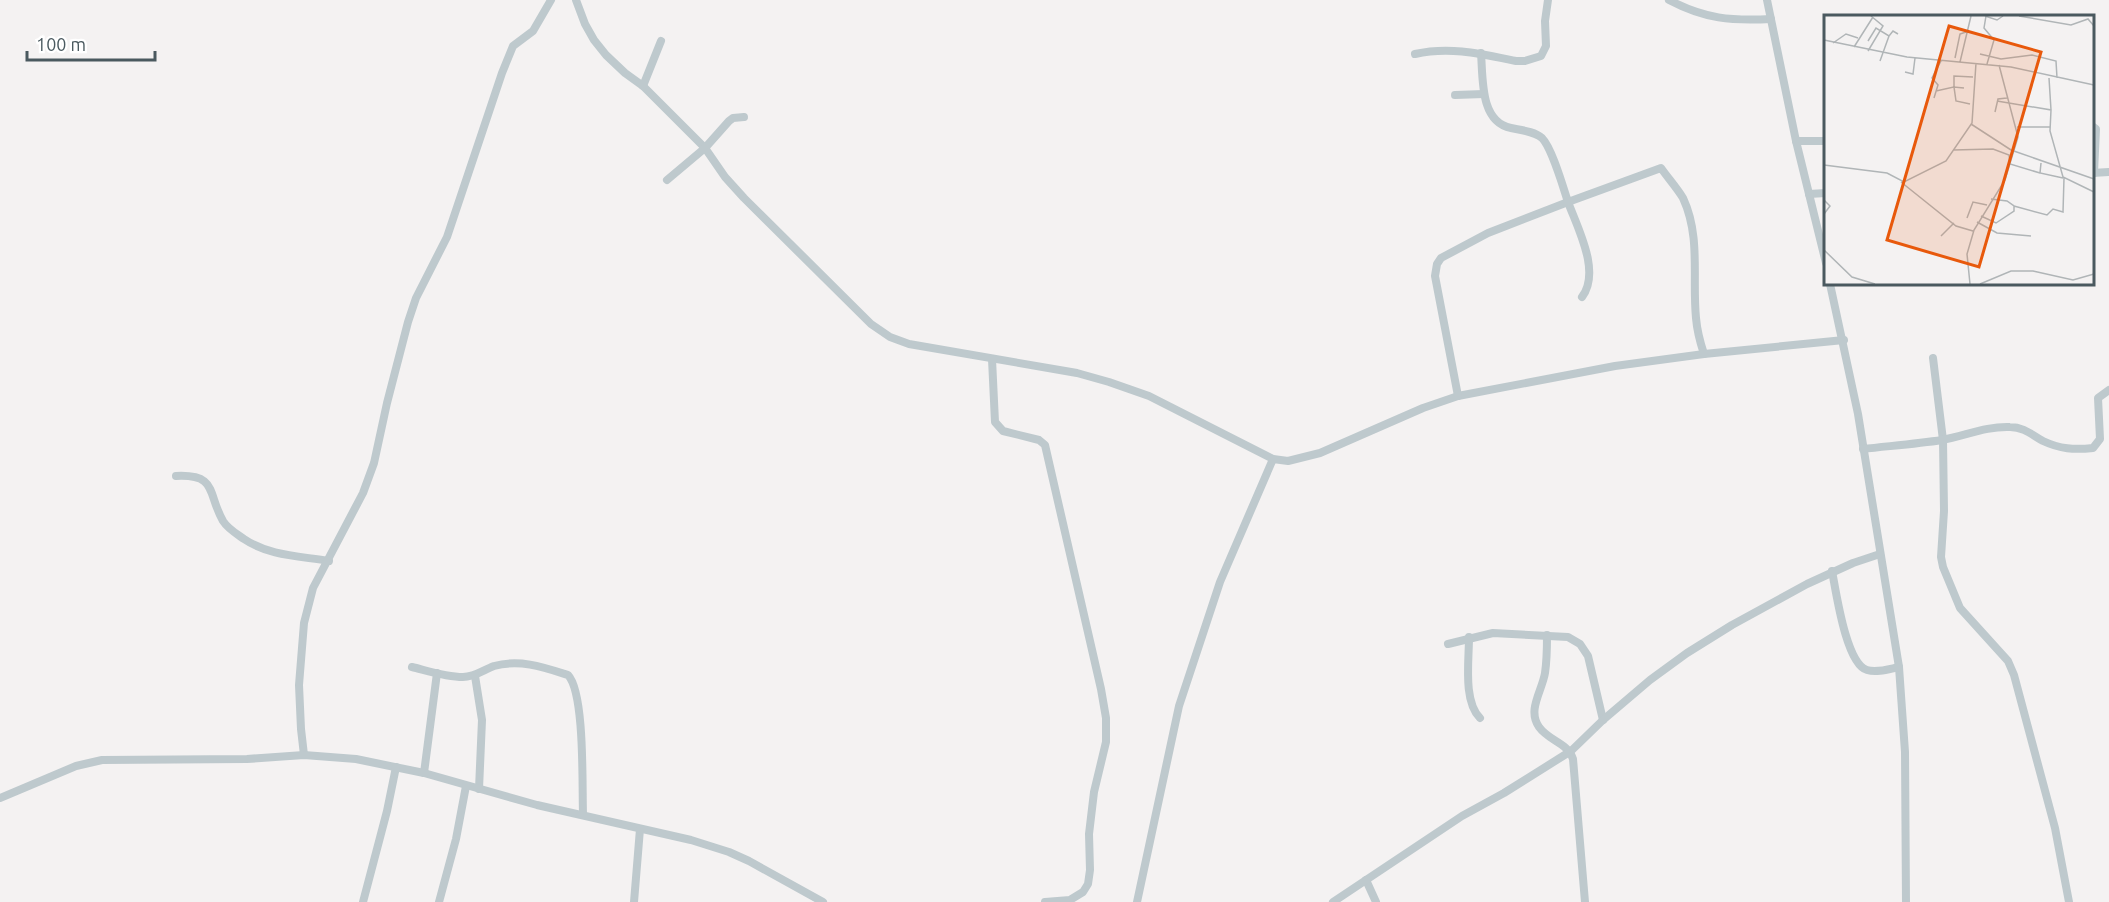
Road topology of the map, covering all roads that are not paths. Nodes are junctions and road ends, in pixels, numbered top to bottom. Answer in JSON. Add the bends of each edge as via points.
{"nodes":[{"id":1,"x":551,"y":0,"type":"edge"},
{"id":2,"x":576,"y":0,"type":"edge"},
{"id":3,"x":1548,"y":0,"type":"edge"},
{"id":4,"x":1669,"y":0,"type":"edge"},
{"id":5,"x":1767,"y":0,"type":"edge"},
{"id":6,"x":1770,"y":19,"type":"junction"},
{"id":7,"x":661,"y":41,"type":"dead end"},
{"id":8,"x":1481,"y":53,"type":"junction"},
{"id":9,"x":1415,"y":54,"type":"dead end"},
{"id":10,"x":643,"y":86,"type":"junction"},
{"id":11,"x":1455,"y":94,"type":"dead end"},
{"id":12,"x":1484,"y":94,"type":"junction"},
{"id":13,"x":744,"y":117,"type":"dead end"},
{"id":14,"x":2094,"y":128,"type":"edge"},
{"id":15,"x":1796,"y":141,"type":"junction"},
{"id":16,"x":1824,"y":141,"type":"edge"},
{"id":17,"x":705,"y":148,"type":"junction"},
{"id":18,"x":2094,"y":158,"type":"edge"},
{"id":19,"x":2109,"y":172,"type":"edge"},
{"id":20,"x":2094,"y":173,"type":"edge"},
{"id":21,"x":668,"y":180,"type":"dead end"},
{"id":22,"x":1809,"y":194,"type":"junction"},
{"id":23,"x":1824,"y":194,"type":"edge"},
{"id":24,"x":1568,"y":202,"type":"junction"},
{"id":25,"x":1824,"y":255,"type":"edge"},
{"id":26,"x":1830,"y":285,"type":"edge"},
{"id":27,"x":1582,"y":297,"type":"dead end"},
{"id":28,"x":1844,"y":340,"type":"junction"},
{"id":29,"x":1704,"y":354,"type":"junction"},
{"id":30,"x":1933,"y":358,"type":"dead end"},
{"id":31,"x":992,"y":359,"type":"junction"},
{"id":32,"x":2109,"y":390,"type":"edge"},
{"id":33,"x":1458,"y":396,"type":"junction"},
{"id":34,"x":1943,"y":440,"type":"junction"},
{"id":35,"x":1863,"y":449,"type":"junction"},
{"id":36,"x":1273,"y":459,"type":"junction"},
{"id":37,"x":176,"y":476,"type":"dead end"},
{"id":38,"x":1880,"y":554,"type":"junction"},
{"id":39,"x":329,"y":561,"type":"junction"},
{"id":40,"x":1832,"y":571,"type":"junction"},
{"id":41,"x":1547,"y":635,"type":"junction"},
{"id":42,"x":1469,"y":637,"type":"junction"},
{"id":43,"x":1449,"y":644,"type":"dead end"},
{"id":44,"x":412,"y":667,"type":"dead end"},
{"id":45,"x":1899,"y":667,"type":"junction"},
{"id":46,"x":437,"y":673,"type":"junction"},
{"id":47,"x":475,"y":676,"type":"junction"},
{"id":48,"x":1480,"y":718,"type":"dead end"},
{"id":49,"x":1603,"y":720,"type":"junction"},
{"id":50,"x":1570,"y":751,"type":"junction"},
{"id":51,"x":304,"y":755,"type":"junction"},
{"id":52,"x":396,"y":767,"type":"junction"},
{"id":53,"x":424,"y":773,"type":"junction"},
{"id":54,"x":466,"y":786,"type":"junction"},
{"id":55,"x":479,"y":789,"type":"junction"},
{"id":56,"x":0,"y":798,"type":"edge"},
{"id":57,"x":583,"y":814,"type":"junction"},
{"id":58,"x":640,"y":829,"type":"junction"},
{"id":59,"x":1366,"y":880,"type":"junction"},
{"id":60,"x":363,"y":902,"type":"edge"},
{"id":61,"x":440,"y":902,"type":"edge"},
{"id":62,"x":634,"y":902,"type":"edge"},
{"id":63,"x":823,"y":902,"type":"edge"},
{"id":64,"x":1045,"y":902,"type":"edge"},
{"id":65,"x":1137,"y":902,"type":"edge"},
{"id":66,"x":1334,"y":902,"type":"edge"},
{"id":67,"x":1376,"y":902,"type":"edge"},
{"id":68,"x":1586,"y":902,"type":"edge"},
{"id":69,"x":1906,"y":902,"type":"edge"},
{"id":70,"x":2069,"y":902,"type":"edge"}],
"edges":[{"from":1,"to":39,"type":"street","via":[[533,30],[513,46],[502,73],[447,237],[408,322],[374,463]]},
{"from":2,"to":10,"type":"street","via":[[594,40]]},
{"from":3,"to":8,"type":"street","via":[[1546,46],[1541,56],[1516,61]]},
{"from":4,"to":6,"type":"street","via":[[1705,16],[1726,20]]},
{"from":5,"to":6,"type":"street"},
{"from":6,"to":15,"type":"street"},
{"from":7,"to":10,"type":"street"},
{"from":8,"to":9,"type":"street","via":[[1447,50]]},
{"from":8,"to":12,"type":"street"},
{"from":10,"to":17,"type":"street"},
{"from":11,"to":12,"type":"street"},
{"from":12,"to":24,"type":"street","via":[[1497,123],[1542,138]]},
{"from":13,"to":17,"type":"street","via":[[729,121]]},
{"from":14,"to":18,"type":"street"},
{"from":15,"to":16,"type":"street"},
{"from":15,"to":22,"type":"street"},
{"from":17,"to":21,"type":"street"},
{"from":17,"to":31,"type":"street","via":[[744,198],[871,324],[909,344]]},
{"from":19,"to":20,"type":"street"},
{"from":22,"to":23,"type":"street"},
{"from":22,"to":25,"type":"street"},
{"from":24,"to":27,"type":"street","via":[[1590,273],[1588,289]]},
{"from":24,"to":29,"type":"street","via":[[1661,168],[1682,196],[1690,219],[1696,263],[1695,315]]},
{"from":24,"to":33,"type":"street","via":[[1488,233],[1453,250],[1437,264],[1435,276]]},
{"from":26,"to":28,"type":"street"},
{"from":28,"to":29,"type":"street"},
{"from":28,"to":35,"type":"street"},
{"from":29,"to":33,"type":"street","via":[[1615,366]]},
{"from":30,"to":34,"type":"street"},
{"from":31,"to":36,"type":"street","via":[[1110,382],[1149,396]]},
{"from":31,"to":64,"type":"street","via":[[995,422],[1003,431],[1045,445],[1106,718],[1106,742],[1089,834],[1088,884],[1070,900]]},
{"from":32,"to":34,"type":"street","via":[[2098,398],[2100,439],[2093,448],[2058,447],[2013,426]]},
{"from":33,"to":36,"type":"street","via":[[1320,453],[1288,461]]},
{"from":34,"to":35,"type":"street"},
{"from":34,"to":70,"type":"street","via":[[1943,567],[1960,608],[2008,662],[2014,675],[2055,828]]},
{"from":35,"to":38,"type":"street"},
{"from":36,"to":65,"type":"street","via":[[1220,582],[1179,706]]},
{"from":37,"to":39,"type":"street","via":[[202,478],[224,523],[254,546]]},
{"from":38,"to":40,"type":"street"},
{"from":38,"to":45,"type":"street"},
{"from":39,"to":51,"type":"street","via":[[314,588],[304,623],[299,685]]},
{"from":40,"to":45,"type":"street","via":[[1844,628],[1856,660],[1866,670]]},
{"from":40,"to":49,"type":"street","via":[[1687,653]]},
{"from":41,"to":42,"type":"street","via":[[1493,633]]},
{"from":41,"to":49,"type":"street","via":[[1568,637],[1586,651]]},
{"from":41,"to":50,"type":"street","via":[[1535,718],[1544,733]]},
{"from":42,"to":43,"type":"street"},
{"from":42,"to":48,"type":"street","via":[[1470,701]]},
{"from":44,"to":46,"type":"street"},
{"from":45,"to":69,"type":"street","via":[[1904,719]]},
{"from":46,"to":47,"type":"street"},
{"from":46,"to":53,"type":"street"},
{"from":47,"to":55,"type":"street","via":[[482,720]]},
{"from":47,"to":57,"type":"street","via":[[488,668],[513,663],[533,664],[571,678],[580,713]]},
{"from":49,"to":50,"type":"street"},
{"from":50,"to":59,"type":"street"},
{"from":50,"to":68,"type":"street","via":[[1575,766]]},
{"from":51,"to":52,"type":"street"},
{"from":51,"to":56,"type":"street","via":[[102,760],[76,766]]},
{"from":52,"to":53,"type":"street"},
{"from":52,"to":60,"type":"street"},
{"from":53,"to":54,"type":"street"},
{"from":54,"to":55,"type":"street"},
{"from":54,"to":61,"type":"street"},
{"from":55,"to":57,"type":"street"},
{"from":57,"to":58,"type":"street"},
{"from":58,"to":62,"type":"street"},
{"from":58,"to":63,"type":"street","via":[[729,852]]},
{"from":59,"to":66,"type":"street"},
{"from":59,"to":67,"type":"street"}]}
